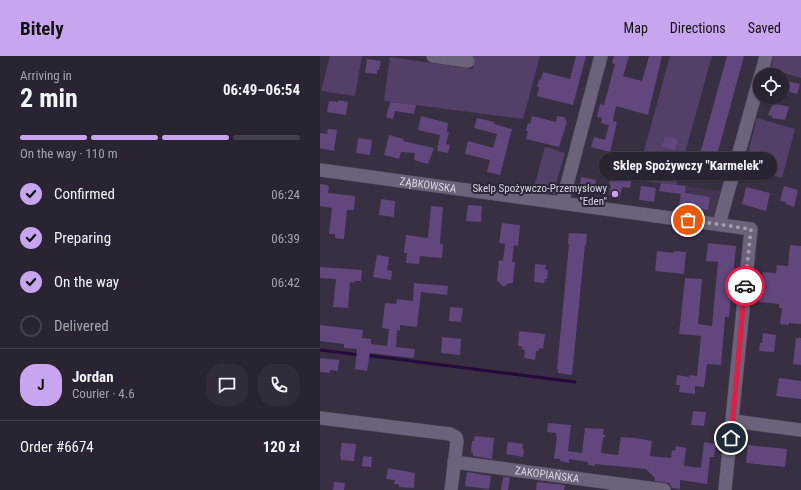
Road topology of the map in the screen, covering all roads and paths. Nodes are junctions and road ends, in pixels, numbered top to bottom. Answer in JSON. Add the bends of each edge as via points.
{"nodes":[{"id":1,"x":433,"y":56,"type":"edge"},
{"id":2,"x":601,"y":56,"type":"edge"},
{"id":3,"x":766,"y":56,"type":"edge"},
{"id":4,"x":468,"y":60,"type":"dead end"},
{"id":5,"x":762,"y":68,"type":"edge"},
{"id":6,"x":753,"y":101,"type":"edge"},
{"id":7,"x":320,"y":170,"type":"edge"},
{"id":8,"x":562,"y":203,"type":"junction"},
{"id":9,"x":719,"y":224,"type":"junction"},
{"id":10,"x":320,"y":418,"type":"edge"},
{"id":11,"x":733,"y":421,"type":"junction"},
{"id":12,"x":801,"y":430,"type":"edge"},
{"id":13,"x":454,"y":462,"type":"junction"},
{"id":14,"x":451,"y":490,"type":"edge"},
{"id":15,"x":664,"y":490,"type":"edge"},
{"id":16,"x":725,"y":490,"type":"edge"}],
"edges":[{"from":1,"to":4,"type":"street"},
{"from":2,"to":8,"type":"street"},
{"from":3,"to":5,"type":"street"},
{"from":6,"to":9,"type":"street"},
{"from":7,"to":8,"type":"street","name":"ZĄBKOWSKA"},
{"from":8,"to":9,"type":"street","name":"ZĄBKOWSKA"},
{"from":9,"to":11,"type":"street","name":"ZĄBKOWSKA","via":[[751,229]]},
{"from":10,"to":13,"type":"street","via":[[450,434],[456,437],[457,441]]},
{"from":11,"to":12,"type":"street"},
{"from":11,"to":16,"type":"street"},
{"from":13,"to":14,"type":"street"},
{"from":13,"to":15,"type":"street","name":"ZAKOPIAŃSKA"}]}
